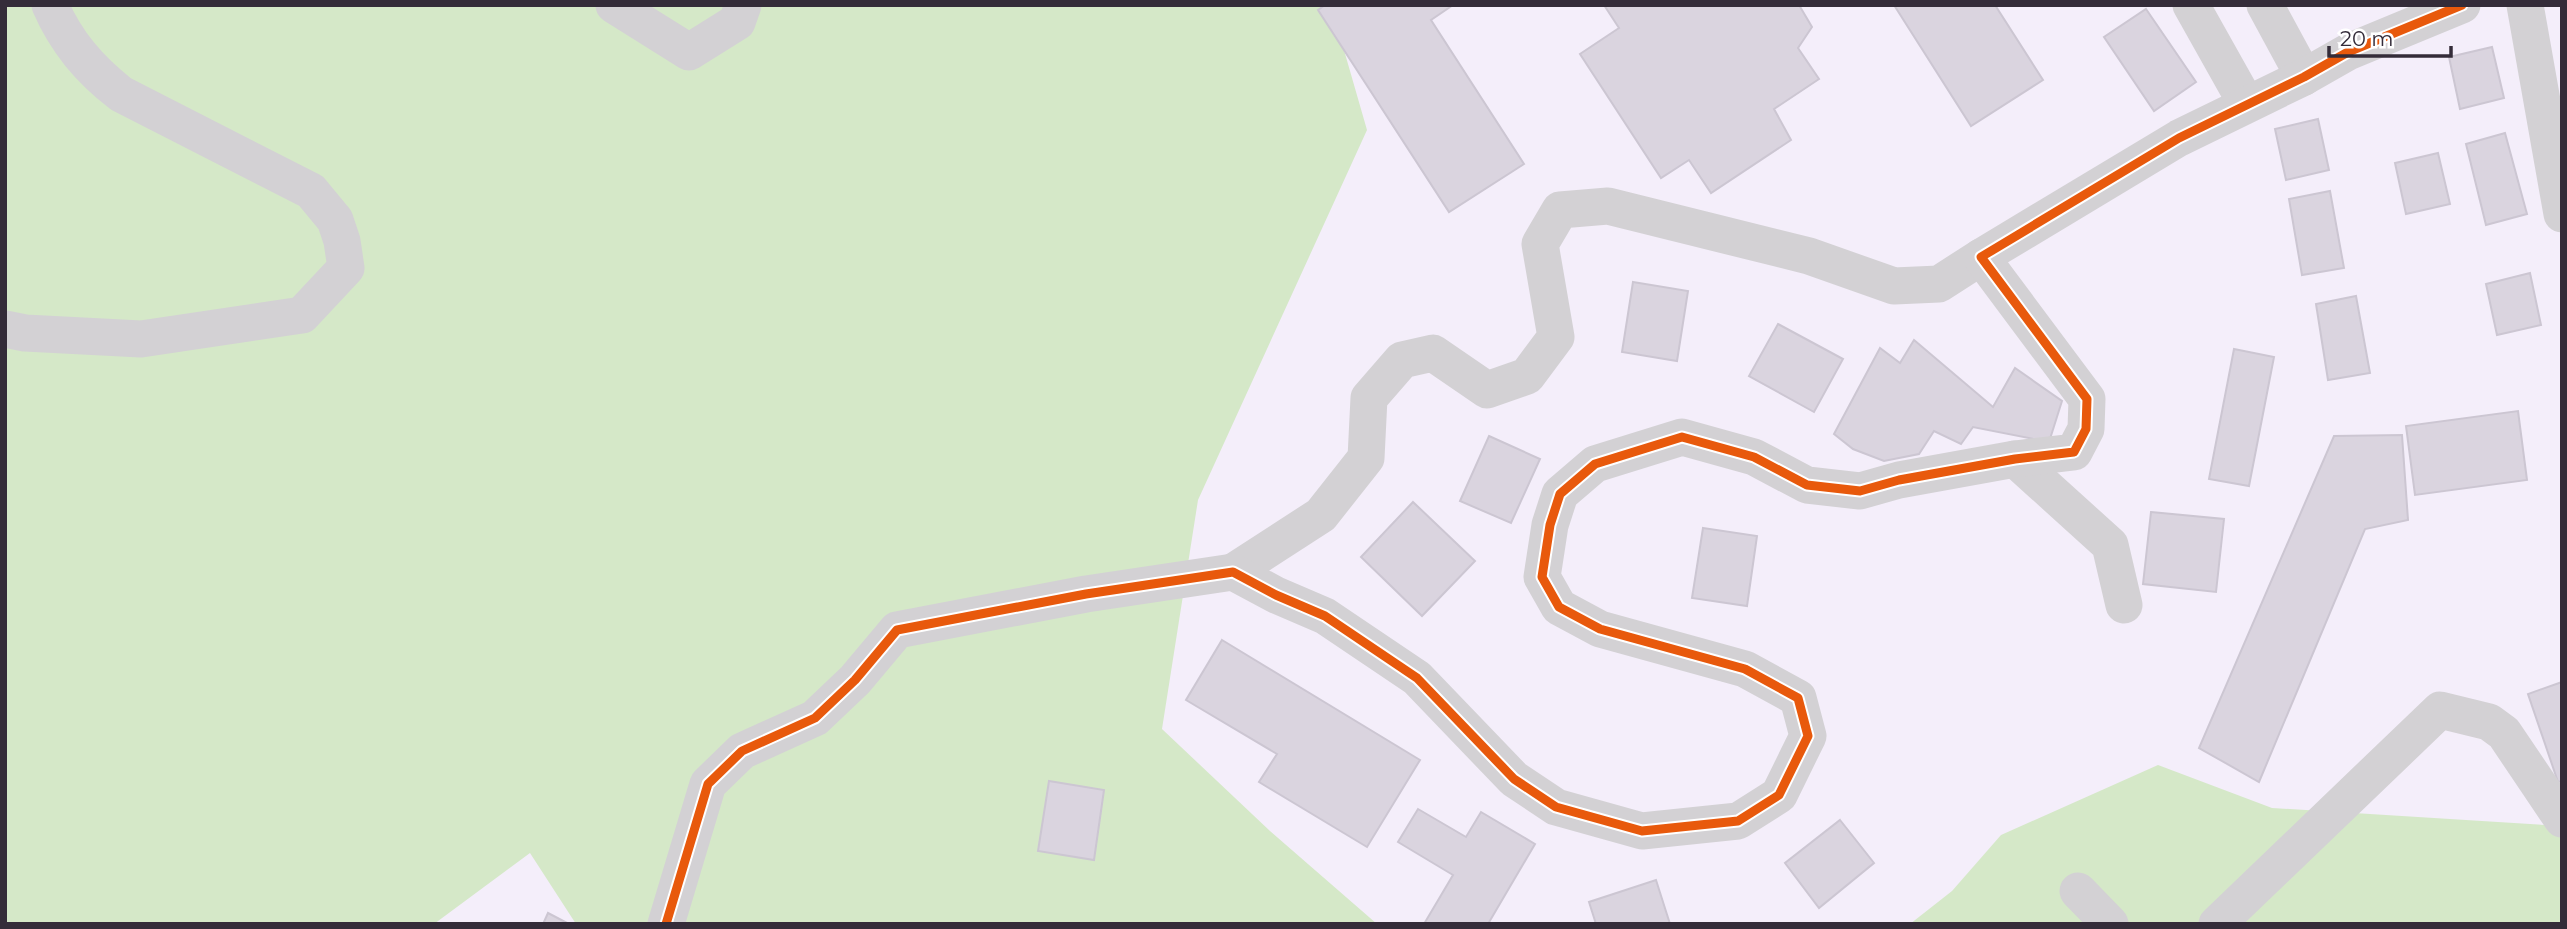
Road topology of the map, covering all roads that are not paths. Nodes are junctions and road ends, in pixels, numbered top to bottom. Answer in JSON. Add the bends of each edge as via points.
{"nodes":[{"id":1,"x":50,"y":5,"type":"edge"},
{"id":2,"x":614,"y":5,"type":"edge"},
{"id":3,"x":743,"y":5,"type":"edge"},
{"id":4,"x":2191,"y":5,"type":"edge"},
{"id":5,"x":2265,"y":5,"type":"edge"},
{"id":6,"x":2462,"y":5,"type":"edge"},
{"id":7,"x":2525,"y":5,"type":"edge"},
{"id":8,"x":2304,"y":77,"type":"junction"},
{"id":9,"x":2246,"y":103,"type":"junction"},
{"id":10,"x":2562,"y":214,"type":"edge"},
{"id":11,"x":1981,"y":257,"type":"junction"},
{"id":12,"x":5,"y":329,"type":"edge"},
{"id":13,"x":2015,"y":459,"type":"junction"},
{"id":14,"x":1233,"y":572,"type":"junction"},
{"id":15,"x":2124,"y":605,"type":"dead end"},
{"id":16,"x":2562,"y":819,"type":"edge"},
{"id":17,"x":2078,"y":891,"type":"dead end"},
{"id":18,"x":666,"y":924,"type":"edge"},
{"id":19,"x":2110,"y":924,"type":"edge"},
{"id":20,"x":2217,"y":924,"type":"edge"}],
"edges":[{"from":1,"to":12,"type":"street","via":[[61,31],[93,72],[121,94],[311,191],[335,220],[346,268],[303,315],[141,339]]},
{"from":2,"to":3,"type":"street","via":[[689,52],[737,22]]},
{"from":4,"to":9,"type":"street"},
{"from":5,"to":8,"type":"street"},
{"from":6,"to":8,"type":"street","via":[[2348,52]]},
{"from":7,"to":10,"type":"street"},
{"from":8,"to":9,"type":"street"},
{"from":9,"to":11,"type":"street"},
{"from":11,"to":13,"type":"street","via":[[2087,400],[2086,429],[2074,452]]},
{"from":11,"to":14,"type":"street","via":[[1939,284],[1894,286],[1809,256],[1608,206],[1560,210],[1540,244],[1556,337],[1527,376],[1487,390],[1433,353],[1402,360],[1370,398],[1366,458],[1321,515]]},
{"from":13,"to":14,"type":"street","via":[[1860,491],[1807,485],[1754,457],[1682,437],[1595,464],[1560,494],[1542,577],[1559,607],[1600,629],[1745,669],[1798,698],[1808,736],[1793,769],[1779,795],[1738,821],[1642,831],[1556,807],[1514,779],[1417,678],[1325,616]]},
{"from":13,"to":15,"type":"street","via":[[2110,545]]},
{"from":14,"to":18,"type":"street","via":[[897,630],[815,718],[742,751],[708,784]]},
{"from":16,"to":20,"type":"street","via":[[2504,733],[2489,722],[2440,710]]},
{"from":17,"to":19,"type":"street"}]}
